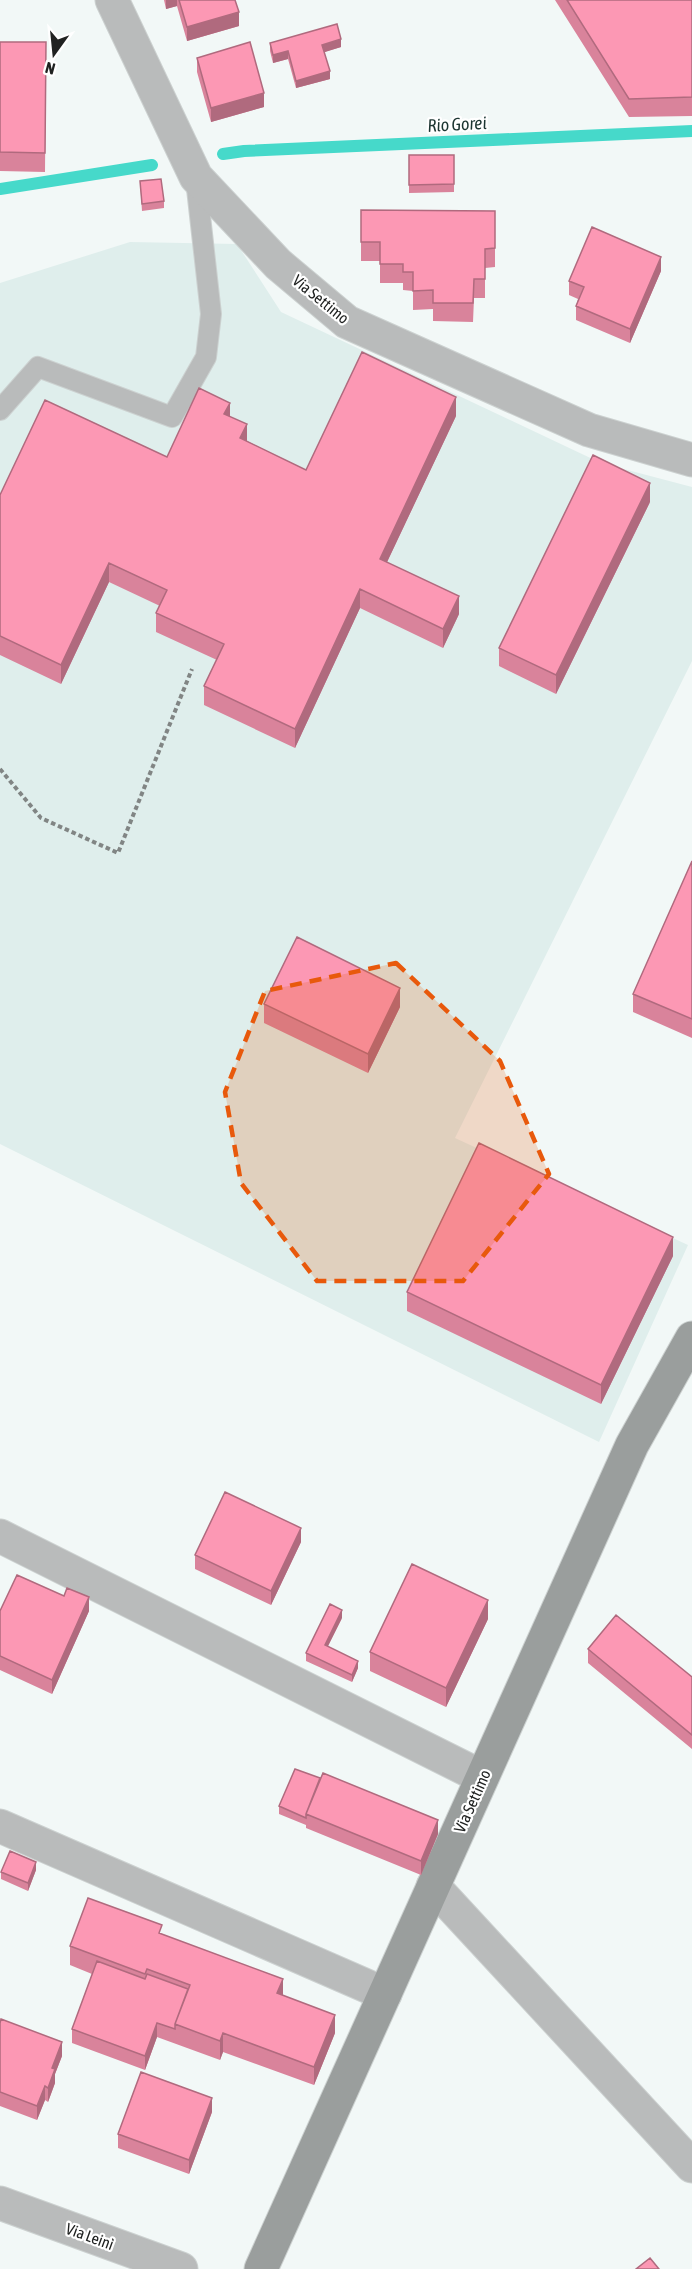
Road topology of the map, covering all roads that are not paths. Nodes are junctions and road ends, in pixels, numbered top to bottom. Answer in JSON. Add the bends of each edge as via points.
{"nodes":[{"id":1,"x":112,"y":0,"type":"edge"},
{"id":2,"x":196,"y":177,"type":"junction"},
{"id":3,"x":0,"y":410,"type":"edge"},
{"id":4,"x":692,"y":460,"type":"edge"},
{"id":5,"x":691,"y":1342,"type":"edge"},
{"id":6,"x":0,"y":1536,"type":"edge"},
{"id":7,"x":482,"y":1777,"type":"junction"},
{"id":8,"x":0,"y":1826,"type":"edge"},
{"id":9,"x":433,"y":1886,"type":"junction"},
{"id":10,"x":385,"y":1994,"type":"junction"},
{"id":11,"x":692,"y":2166,"type":"edge"},
{"id":12,"x":0,"y":2203,"type":"edge"},
{"id":13,"x":181,"y":2269,"type":"edge"},
{"id":14,"x":261,"y":2269,"type":"edge"}],
"edges":[{"from":1,"to":2,"type":"street","name":"Via Settimo"},
{"from":2,"to":3,"type":"lane","via":[[211,314],[206,357],[171,417],[38,367]]},
{"from":2,"to":4,"type":"street","name":"Via Settimo","via":[[278,264],[347,322],[589,430]]},
{"from":5,"to":7,"type":"street","name":"Via Settimo","via":[[632,1445]]},
{"from":6,"to":7,"type":"street"},
{"from":7,"to":9,"type":"street","name":"Via Settimo"},
{"from":8,"to":10,"type":"street"},
{"from":9,"to":10,"type":"street","name":"Via Settimo"},
{"from":9,"to":11,"type":"street"},
{"from":10,"to":14,"type":"street","name":"Via Settimo"},
{"from":12,"to":13,"type":"street","name":"Via Leinì"}]}
